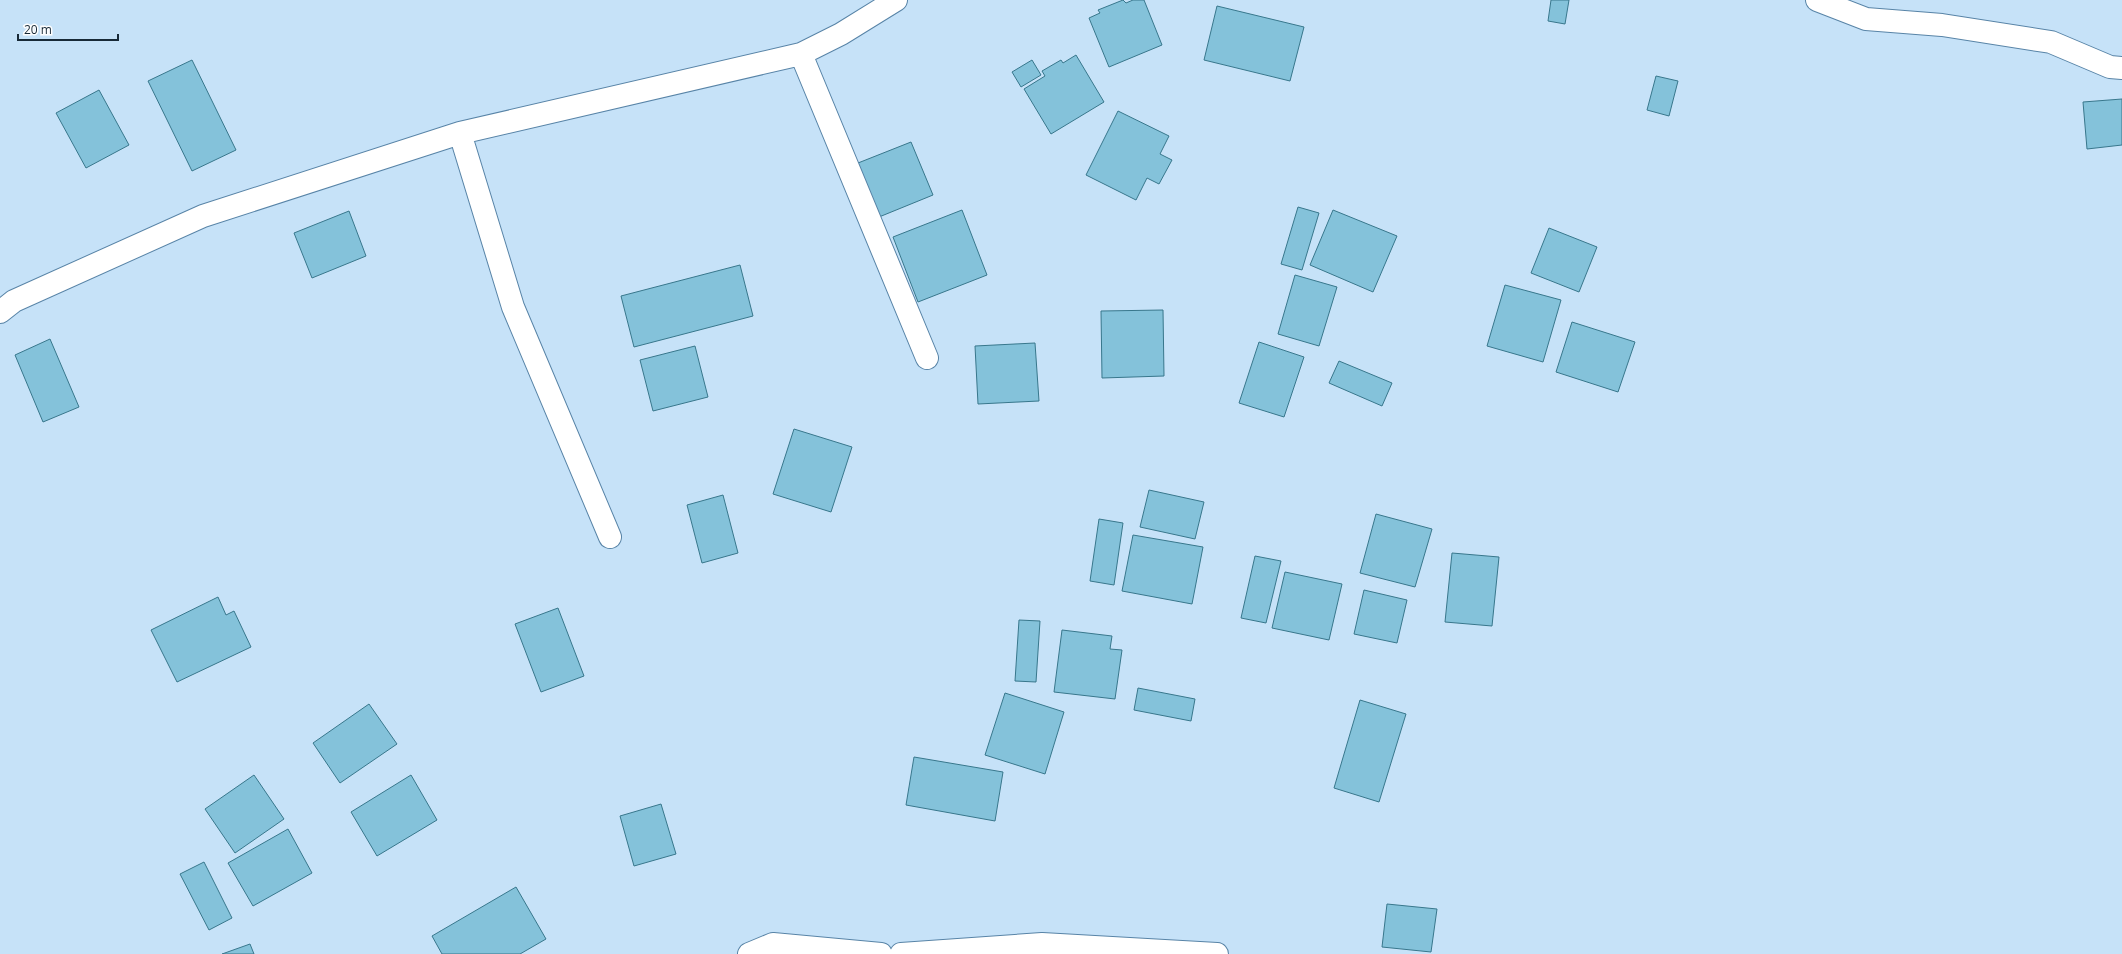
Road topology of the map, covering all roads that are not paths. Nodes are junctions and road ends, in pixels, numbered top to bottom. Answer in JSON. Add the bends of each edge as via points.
{"nodes":[{"id":1,"x":896,"y":0,"type":"edge"},
{"id":2,"x":1817,"y":0,"type":"edge"},
{"id":3,"x":801,"y":54,"type":"junction"},
{"id":4,"x":2122,"y":68,"type":"edge"},
{"id":5,"x":460,"y":133,"type":"junction"},
{"id":6,"x":0,"y":312,"type":"edge"},
{"id":7,"x":927,"y":358,"type":"dead end"},
{"id":8,"x":610,"y":537,"type":"dead end"},
{"id":9,"x":748,"y":954,"type":"edge"},
{"id":10,"x":880,"y":954,"type":"edge"},
{"id":11,"x":901,"y":954,"type":"edge"},
{"id":12,"x":1217,"y":954,"type":"edge"}],
"edges":[{"from":1,"to":3,"type":"street","via":[[841,34]]},
{"from":2,"to":4,"type":"street","via":[[1866,19],[1942,24],[2051,42],[2110,67]]},
{"from":3,"to":5,"type":"street"},
{"from":3,"to":7,"type":"street"},
{"from":5,"to":6,"type":"street","via":[[203,216],[14,301]]},
{"from":5,"to":8,"type":"street","via":[[513,307]]},
{"from":9,"to":10,"type":"street","via":[[773,944]]},
{"from":11,"to":12,"type":"street","via":[[1042,944]]}]}
